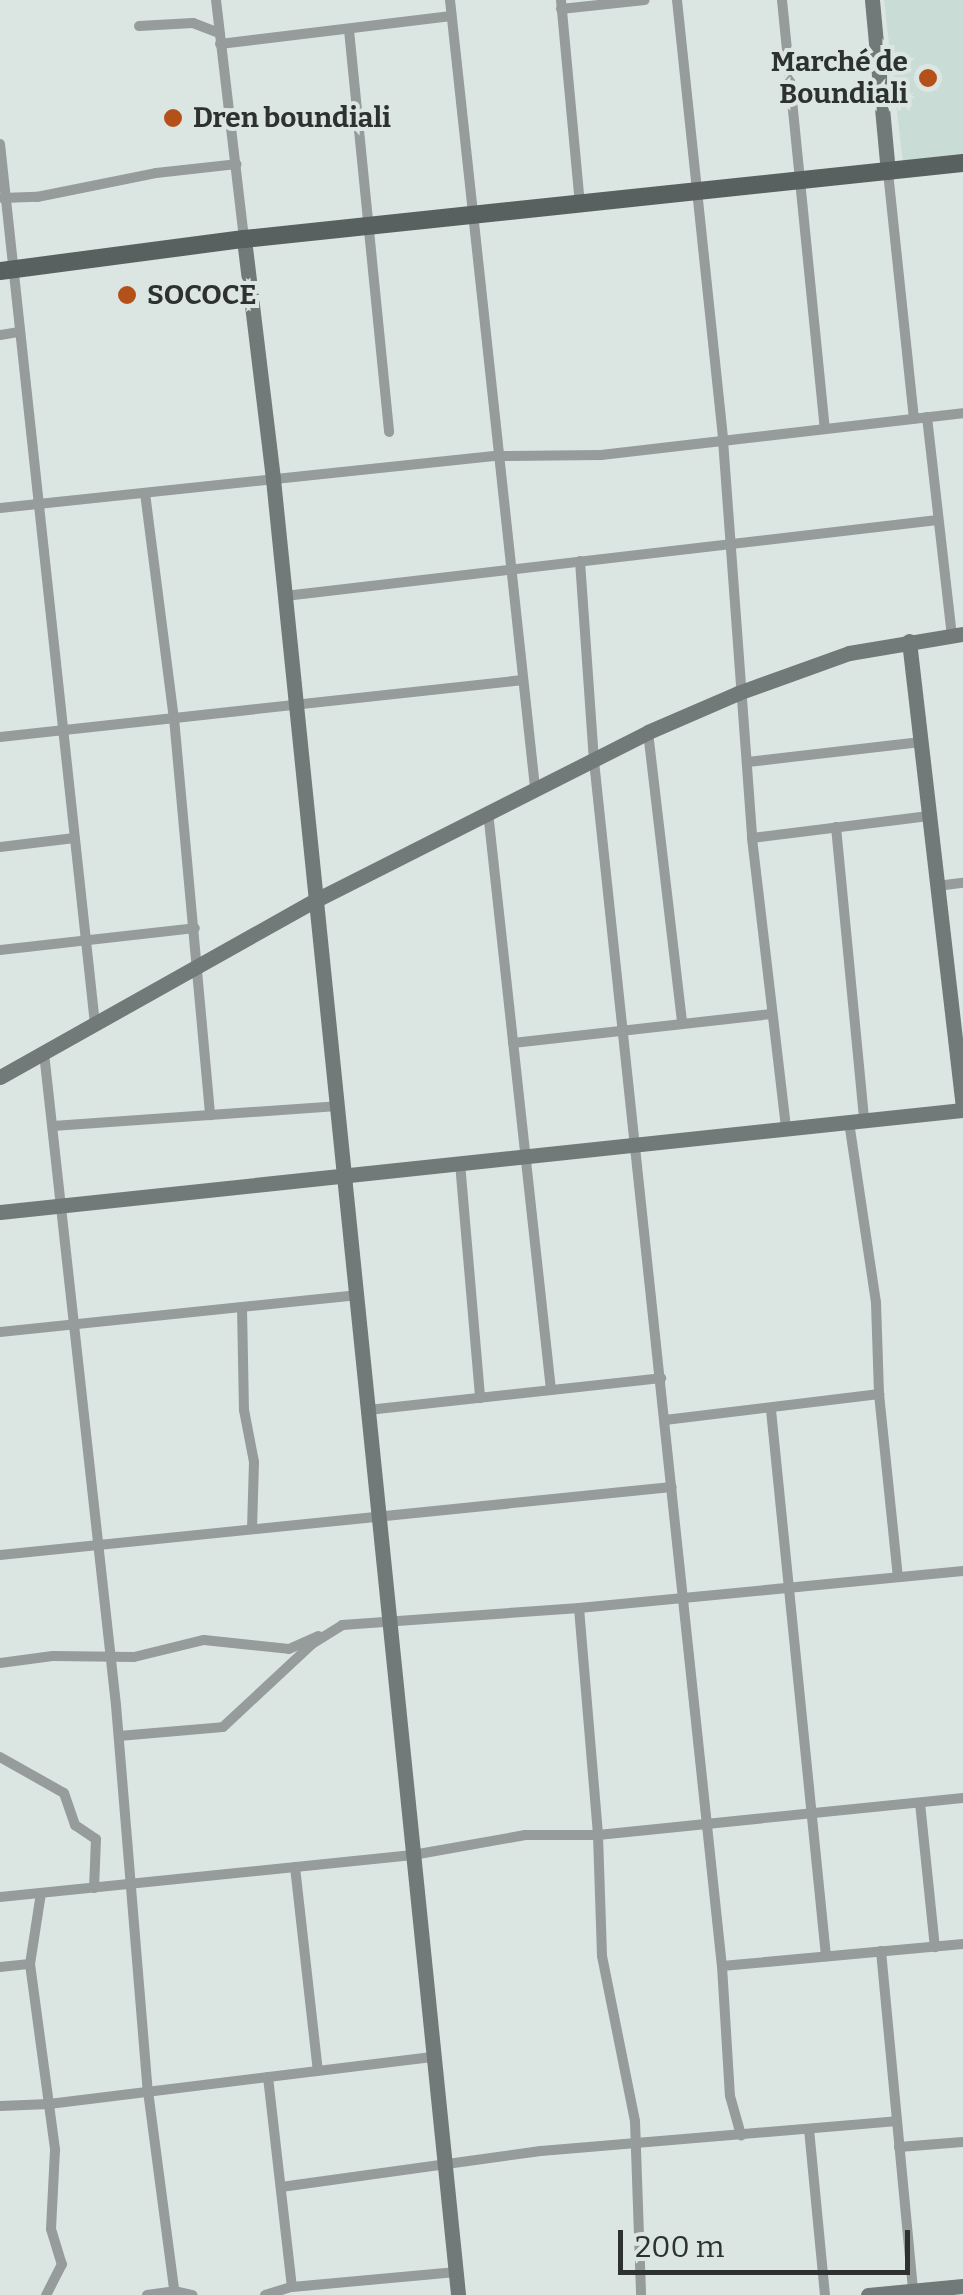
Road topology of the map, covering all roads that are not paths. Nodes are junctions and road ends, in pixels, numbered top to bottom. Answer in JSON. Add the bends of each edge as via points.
{"nodes":[{"id":1,"x":216,"y":0,"type":"edge"},
{"id":2,"x":450,"y":0,"type":"edge"},
{"id":3,"x":645,"y":0,"type":"edge"},
{"id":4,"x":677,"y":0,"type":"edge"},
{"id":5,"x":782,"y":0,"type":"edge"},
{"id":6,"x":872,"y":0,"type":"edge"},
{"id":7,"x":561,"y":4,"type":"edge"},
{"id":8,"x":451,"y":16,"type":"junction"},
{"id":9,"x":139,"y":26,"type":"dead end"},
{"id":10,"x":349,"y":30,"type":"junction"},
{"id":11,"x":220,"y":38,"type":"junction"},
{"id":12,"x":0,"y":144,"type":"edge"},
{"id":13,"x":963,"y":163,"type":"edge"},
{"id":14,"x":237,"y":164,"type":"junction"},
{"id":15,"x":888,"y":172,"type":"junction"},
{"id":16,"x":802,"y":182,"type":"junction"},
{"id":17,"x":698,"y":193,"type":"junction"},
{"id":18,"x":2,"y":198,"type":"edge"},
{"id":19,"x":580,"y":206,"type":"junction"},
{"id":20,"x":474,"y":217,"type":"junction"},
{"id":21,"x":366,"y":228,"type":"junction"},
{"id":22,"x":244,"y":238,"type":"junction"},
{"id":23,"x":6,"y":270,"type":"edge"},
{"id":24,"x":18,"y":332,"type":"junction"},
{"id":25,"x":0,"y":336,"type":"edge"},
{"id":26,"x":963,"y":413,"type":"edge"},
{"id":27,"x":921,"y":418,"type":"junction"},
{"id":28,"x":825,"y":429,"type":"junction"},
{"id":29,"x":389,"y":432,"type":"dead end"},
{"id":30,"x":724,"y":440,"type":"junction"},
{"id":31,"x":496,"y":456,"type":"junction"},
{"id":32,"x":273,"y":479,"type":"junction"},
{"id":33,"x":145,"y":493,"type":"junction"},
{"id":34,"x":37,"y":504,"type":"junction"},
{"id":35,"x":0,"y":508,"type":"edge"},
{"id":36,"x":938,"y":520,"type":"junction"},
{"id":37,"x":732,"y":542,"type":"junction"},
{"id":38,"x":580,"y":561,"type":"junction"},
{"id":39,"x":512,"y":570,"type":"junction"},
{"id":40,"x":285,"y":596,"type":"junction"},
{"id":41,"x":958,"y":635,"type":"edge"},
{"id":42,"x":909,"y":641,"type":"junction"},
{"id":43,"x":523,"y":680,"type":"junction"},
{"id":44,"x":738,"y":693,"type":"junction"},
{"id":45,"x":296,"y":705,"type":"junction"},
{"id":46,"x":174,"y":718,"type":"junction"},
{"id":47,"x":62,"y":730,"type":"junction"},
{"id":48,"x":648,"y":732,"type":"junction"},
{"id":49,"x":0,"y":737,"type":"edge"},
{"id":50,"x":921,"y":742,"type":"junction"},
{"id":51,"x":594,"y":760,"type":"junction"},
{"id":52,"x":748,"y":762,"type":"junction"},
{"id":53,"x":535,"y":788,"type":"junction"},
{"id":54,"x":488,"y":812,"type":"junction"},
{"id":55,"x":929,"y":816,"type":"junction"},
{"id":56,"x":836,"y":827,"type":"junction"},
{"id":57,"x":74,"y":838,"type":"junction"},
{"id":58,"x":752,"y":838,"type":"junction"},
{"id":59,"x":0,"y":846,"type":"edge"},
{"id":60,"x":963,"y":882,"type":"edge"},
{"id":61,"x":938,"y":886,"type":"junction"},
{"id":62,"x":316,"y":900,"type":"junction"},
{"id":63,"x":195,"y":928,"type":"junction"},
{"id":64,"x":85,"y":939,"type":"junction"},
{"id":65,"x":0,"y":950,"type":"edge"},
{"id":66,"x":199,"y":967,"type":"junction"},
{"id":67,"x":956,"y":995,"type":"edge"},
{"id":68,"x":771,"y":1014,"type":"junction"},
{"id":69,"x":682,"y":1022,"type":"junction"},
{"id":70,"x":96,"y":1024,"type":"junction"},
{"id":71,"x":622,"y":1029,"type":"junction"},
{"id":72,"x":512,"y":1043,"type":"junction"},
{"id":73,"x":44,"y":1053,"type":"junction"},
{"id":74,"x":0,"y":1078,"type":"edge"},
{"id":75,"x":337,"y":1106,"type":"junction"},
{"id":76,"x":963,"y":1108,"type":"edge"},
{"id":77,"x":210,"y":1115,"type":"junction"},
{"id":78,"x":857,"y":1121,"type":"junction"},
{"id":79,"x":52,"y":1126,"type":"junction"},
{"id":80,"x":786,"y":1128,"type":"junction"},
{"id":81,"x":636,"y":1144,"type":"junction"},
{"id":82,"x":524,"y":1156,"type":"junction"},
{"id":83,"x":460,"y":1163,"type":"junction"},
{"id":84,"x":344,"y":1176,"type":"junction"},
{"id":85,"x":59,"y":1206,"type":"junction"},
{"id":86,"x":0,"y":1212,"type":"edge"},
{"id":87,"x":356,"y":1295,"type":"junction"},
{"id":88,"x":242,"y":1307,"type":"junction"},
{"id":89,"x":73,"y":1325,"type":"junction"},
{"id":90,"x":0,"y":1332,"type":"edge"},
{"id":91,"x":661,"y":1378,"type":"junction"},
{"id":92,"x":551,"y":1390,"type":"junction"},
{"id":93,"x":879,"y":1394,"type":"junction"},
{"id":94,"x":480,"y":1398,"type":"junction"},
{"id":95,"x":368,"y":1410,"type":"junction"},
{"id":96,"x":771,"y":1410,"type":"junction"},
{"id":97,"x":665,"y":1420,"type":"junction"},
{"id":98,"x":672,"y":1487,"type":"junction"},
{"id":99,"x":379,"y":1516,"type":"junction"},
{"id":100,"x":252,"y":1529,"type":"junction"},
{"id":101,"x":96,"y":1545,"type":"junction"},
{"id":102,"x":0,"y":1555,"type":"edge"},
{"id":103,"x":963,"y":1571,"type":"edge"},
{"id":104,"x":898,"y":1578,"type":"junction"},
{"id":105,"x":788,"y":1588,"type":"junction"},
{"id":106,"x":684,"y":1598,"type":"junction"},
{"id":107,"x":579,"y":1608,"type":"junction"},
{"id":108,"x":390,"y":1624,"type":"junction"},
{"id":109,"x":342,"y":1625,"type":"junction"},
{"id":110,"x":108,"y":1654,"type":"junction"},
{"id":111,"x":0,"y":1663,"type":"edge"},
{"id":112,"x":119,"y":1736,"type":"junction"},
{"id":113,"x":0,"y":1757,"type":"edge"},
{"id":114,"x":963,"y":1798,"type":"edge"},
{"id":115,"x":920,"y":1802,"type":"junction"},
{"id":116,"x":814,"y":1814,"type":"junction"},
{"id":117,"x":708,"y":1824,"type":"junction"},
{"id":118,"x":598,"y":1836,"type":"junction"},
{"id":119,"x":413,"y":1855,"type":"junction"},
{"id":120,"x":295,"y":1867,"type":"junction"},
{"id":121,"x":128,"y":1884,"type":"junction"},
{"id":122,"x":94,"y":1888,"type":"junction"},
{"id":123,"x":41,"y":1893,"type":"junction"},
{"id":124,"x":0,"y":1897,"type":"edge"},
{"id":125,"x":963,"y":1944,"type":"edge"},
{"id":126,"x":934,"y":1946,"type":"junction"},
{"id":127,"x":881,"y":1951,"type":"junction"},
{"id":128,"x":826,"y":1956,"type":"junction"},
{"id":129,"x":30,"y":1964,"type":"junction"},
{"id":130,"x":722,"y":1966,"type":"junction"},
{"id":131,"x":0,"y":1967,"type":"edge"},
{"id":132,"x":434,"y":2057,"type":"junction"},
{"id":133,"x":318,"y":2071,"type":"junction"},
{"id":134,"x":268,"y":2077,"type":"junction"},
{"id":135,"x":148,"y":2091,"type":"junction"},
{"id":136,"x":48,"y":2104,"type":"junction"},
{"id":137,"x":0,"y":2106,"type":"edge"},
{"id":138,"x":897,"y":2121,"type":"junction"},
{"id":139,"x":809,"y":2129,"type":"junction"},
{"id":140,"x":741,"y":2135,"type":"junction"},
{"id":141,"x":963,"y":2142,"type":"edge"},
{"id":142,"x":634,"y":2144,"type":"junction"},
{"id":143,"x":899,"y":2147,"type":"junction"},
{"id":144,"x":444,"y":2162,"type":"junction"},
{"id":145,"x":281,"y":2187,"type":"junction"},
{"id":146,"x":456,"y":2272,"type":"junction"},
{"id":147,"x":963,"y":2286,"type":"edge"},
{"id":148,"x":292,"y":2287,"type":"junction"},
{"id":149,"x":913,"y":2291,"type":"junction"},
{"id":150,"x":175,"y":2293,"type":"edge"},
{"id":151,"x":46,"y":2295,"type":"edge"},
{"id":152,"x":147,"y":2295,"type":"edge"},
{"id":153,"x":193,"y":2295,"type":"edge"},
{"id":154,"x":265,"y":2295,"type":"edge"},
{"id":155,"x":458,"y":2295,"type":"edge"},
{"id":156,"x":641,"y":2295,"type":"edge"},
{"id":157,"x":825,"y":2295,"type":"edge"},
{"id":158,"x":868,"y":2295,"type":"edge"}],
"edges":[{"from":1,"to":11,"type":"street"},
{"from":2,"to":8,"type":"street"},
{"from":3,"to":7,"type":"street"},
{"from":4,"to":17,"type":"street"},
{"from":5,"to":16,"type":"street"},
{"from":6,"to":15,"type":"street"},
{"from":7,"to":19,"type":"street"},
{"from":8,"to":10,"type":"street"},
{"from":8,"to":20,"type":"street"},
{"from":9,"to":11,"type":"street","via":[[193,23]]},
{"from":10,"to":11,"type":"street"},
{"from":10,"to":21,"type":"street"},
{"from":11,"to":14,"type":"street"},
{"from":12,"to":18,"type":"street"},
{"from":13,"to":15,"type":"main road"},
{"from":14,"to":18,"type":"street"},
{"from":14,"to":22,"type":"street"},
{"from":15,"to":16,"type":"main road"},
{"from":15,"to":27,"type":"street"},
{"from":16,"to":17,"type":"main road"},
{"from":16,"to":28,"type":"street"},
{"from":17,"to":19,"type":"main road"},
{"from":17,"to":30,"type":"street"},
{"from":18,"to":23,"type":"street"},
{"from":19,"to":20,"type":"main road"},
{"from":20,"to":21,"type":"main road"},
{"from":20,"to":31,"type":"street"},
{"from":21,"to":22,"type":"main road"},
{"from":21,"to":29,"type":"street"},
{"from":22,"to":23,"type":"main road"},
{"from":22,"to":32,"type":"street"},
{"from":23,"to":24,"type":"street"},
{"from":24,"to":25,"type":"street"},
{"from":24,"to":34,"type":"street"},
{"from":26,"to":27,"type":"street"},
{"from":27,"to":28,"type":"street"},
{"from":27,"to":36,"type":"street"},
{"from":28,"to":30,"type":"street"},
{"from":30,"to":31,"type":"street","via":[[601,455]]},
{"from":30,"to":37,"type":"street"},
{"from":31,"to":32,"type":"street"},
{"from":31,"to":39,"type":"street"},
{"from":32,"to":33,"type":"street"},
{"from":32,"to":40,"type":"street"},
{"from":33,"to":34,"type":"street"},
{"from":33,"to":46,"type":"street"},
{"from":34,"to":35,"type":"street"},
{"from":34,"to":47,"type":"street"},
{"from":36,"to":37,"type":"street"},
{"from":36,"to":41,"type":"street"},
{"from":37,"to":38,"type":"street"},
{"from":37,"to":44,"type":"street"},
{"from":38,"to":39,"type":"street"},
{"from":38,"to":51,"type":"street"},
{"from":39,"to":40,"type":"street"},
{"from":39,"to":43,"type":"street"},
{"from":40,"to":45,"type":"street"},
{"from":41,"to":42,"type":"street"},
{"from":42,"to":44,"type":"street","via":[[848,653]]},
{"from":42,"to":50,"type":"street"},
{"from":43,"to":45,"type":"street"},
{"from":43,"to":53,"type":"street"},
{"from":44,"to":48,"type":"street"},
{"from":44,"to":52,"type":"street"},
{"from":45,"to":46,"type":"street"},
{"from":45,"to":62,"type":"street"},
{"from":46,"to":47,"type":"street"},
{"from":46,"to":63,"type":"street"},
{"from":47,"to":49,"type":"street"},
{"from":47,"to":57,"type":"street"},
{"from":48,"to":51,"type":"street"},
{"from":48,"to":69,"type":"street"},
{"from":50,"to":52,"type":"street"},
{"from":50,"to":55,"type":"street"},
{"from":51,"to":53,"type":"street"},
{"from":51,"to":71,"type":"street"},
{"from":52,"to":58,"type":"street"},
{"from":53,"to":54,"type":"street"},
{"from":54,"to":62,"type":"street"},
{"from":54,"to":72,"type":"street"},
{"from":55,"to":56,"type":"street"},
{"from":55,"to":61,"type":"street"},
{"from":56,"to":58,"type":"street"},
{"from":56,"to":78,"type":"street"},
{"from":57,"to":59,"type":"street"},
{"from":57,"to":64,"type":"street"},
{"from":58,"to":68,"type":"street"},
{"from":60,"to":61,"type":"street"},
{"from":61,"to":67,"type":"street"},
{"from":62,"to":66,"type":"street"},
{"from":62,"to":75,"type":"street"},
{"from":63,"to":64,"type":"street"},
{"from":63,"to":66,"type":"street"},
{"from":64,"to":65,"type":"street"},
{"from":64,"to":70,"type":"street"},
{"from":66,"to":70,"type":"street"},
{"from":66,"to":77,"type":"street"},
{"from":67,"to":76,"type":"street"},
{"from":68,"to":69,"type":"street"},
{"from":68,"to":80,"type":"street"},
{"from":69,"to":71,"type":"street"},
{"from":70,"to":73,"type":"street"},
{"from":71,"to":72,"type":"street"},
{"from":71,"to":81,"type":"street"},
{"from":72,"to":82,"type":"street"},
{"from":73,"to":74,"type":"street"},
{"from":73,"to":79,"type":"street"},
{"from":75,"to":77,"type":"street"},
{"from":75,"to":84,"type":"street"},
{"from":76,"to":78,"type":"street"},
{"from":77,"to":79,"type":"street"},
{"from":78,"to":80,"type":"street"},
{"from":78,"to":93,"type":"street"},
{"from":79,"to":85,"type":"street"},
{"from":80,"to":81,"type":"street"},
{"from":81,"to":82,"type":"street"},
{"from":81,"to":91,"type":"street"},
{"from":82,"to":83,"type":"street"},
{"from":82,"to":92,"type":"street"},
{"from":83,"to":84,"type":"street"},
{"from":83,"to":94,"type":"street"},
{"from":84,"to":85,"type":"street"},
{"from":84,"to":87,"type":"street"},
{"from":85,"to":86,"type":"street"},
{"from":85,"to":89,"type":"street"},
{"from":87,"to":88,"type":"street"},
{"from":87,"to":95,"type":"street"},
{"from":88,"to":89,"type":"street"},
{"from":88,"to":100,"type":"street","via":[[244,1410],[254,1462]]},
{"from":89,"to":90,"type":"street"},
{"from":89,"to":101,"type":"street"},
{"from":91,"to":92,"type":"street"},
{"from":91,"to":97,"type":"street"},
{"from":92,"to":94,"type":"street"},
{"from":93,"to":96,"type":"street"},
{"from":93,"to":104,"type":"street"},
{"from":94,"to":95,"type":"street"},
{"from":95,"to":99,"type":"street"},
{"from":96,"to":97,"type":"street"},
{"from":96,"to":105,"type":"street"},
{"from":97,"to":98,"type":"street"},
{"from":98,"to":99,"type":"street"},
{"from":98,"to":106,"type":"street"},
{"from":99,"to":100,"type":"street"},
{"from":99,"to":108,"type":"street"},
{"from":100,"to":101,"type":"street"},
{"from":101,"to":102,"type":"street"},
{"from":101,"to":110,"type":"street"},
{"from":103,"to":104,"type":"street"},
{"from":104,"to":105,"type":"street"},
{"from":105,"to":106,"type":"street"},
{"from":105,"to":116,"type":"street"},
{"from":106,"to":107,"type":"street"},
{"from":106,"to":117,"type":"street"},
{"from":107,"to":108,"type":"street"},
{"from":107,"to":118,"type":"street"},
{"from":108,"to":109,"type":"street"},
{"from":108,"to":119,"type":"street"},
{"from":109,"to":110,"type":"street","via":[[289,1648],[204,1640],[134,1657]]},
{"from":109,"to":112,"type":"street","via":[[223,1726]]},
{"from":110,"to":111,"type":"street"},
{"from":110,"to":112,"type":"street"},
{"from":112,"to":121,"type":"street"},
{"from":113,"to":122,"type":"street","via":[[64,1793],[75,1825],[96,1839]]},
{"from":114,"to":115,"type":"street"},
{"from":115,"to":116,"type":"street"},
{"from":115,"to":126,"type":"street"},
{"from":116,"to":117,"type":"street"},
{"from":116,"to":128,"type":"street"},
{"from":117,"to":118,"type":"street"},
{"from":117,"to":130,"type":"street"},
{"from":118,"to":119,"type":"street","via":[[525,1835]]},
{"from":118,"to":142,"type":"street","via":[[602,1956],[632,2100]]},
{"from":119,"to":120,"type":"street"},
{"from":119,"to":132,"type":"street"},
{"from":120,"to":121,"type":"street"},
{"from":120,"to":133,"type":"street"},
{"from":121,"to":122,"type":"street"},
{"from":121,"to":135,"type":"street"},
{"from":122,"to":123,"type":"street"},
{"from":123,"to":124,"type":"street"},
{"from":123,"to":129,"type":"street"},
{"from":125,"to":126,"type":"street"},
{"from":126,"to":127,"type":"street"},
{"from":127,"to":128,"type":"street"},
{"from":127,"to":138,"type":"street"},
{"from":128,"to":130,"type":"street"},
{"from":129,"to":131,"type":"street"},
{"from":129,"to":136,"type":"street"},
{"from":130,"to":140,"type":"street","via":[[730,2096]]},
{"from":132,"to":133,"type":"street"},
{"from":132,"to":144,"type":"street"},
{"from":133,"to":134,"type":"street"},
{"from":134,"to":135,"type":"street"},
{"from":134,"to":145,"type":"street"},
{"from":135,"to":136,"type":"street"},
{"from":135,"to":150,"type":"street"},
{"from":136,"to":137,"type":"street"},
{"from":136,"to":151,"type":"street","via":[[55,2150],[51,2229],[62,2264]]},
{"from":138,"to":139,"type":"street"},
{"from":138,"to":143,"type":"street"},
{"from":139,"to":140,"type":"street"},
{"from":139,"to":157,"type":"street"},
{"from":140,"to":142,"type":"street"},
{"from":141,"to":143,"type":"street"},
{"from":142,"to":144,"type":"street"},
{"from":142,"to":156,"type":"street"},
{"from":143,"to":149,"type":"street"},
{"from":144,"to":145,"type":"street"},
{"from":144,"to":146,"type":"street"},
{"from":145,"to":148,"type":"street"},
{"from":146,"to":148,"type":"street"},
{"from":146,"to":155,"type":"street"},
{"from":147,"to":149,"type":"street"},
{"from":148,"to":154,"type":"street"},
{"from":149,"to":158,"type":"street"},
{"from":150,"to":152,"type":"street"},
{"from":150,"to":153,"type":"street"}]}
